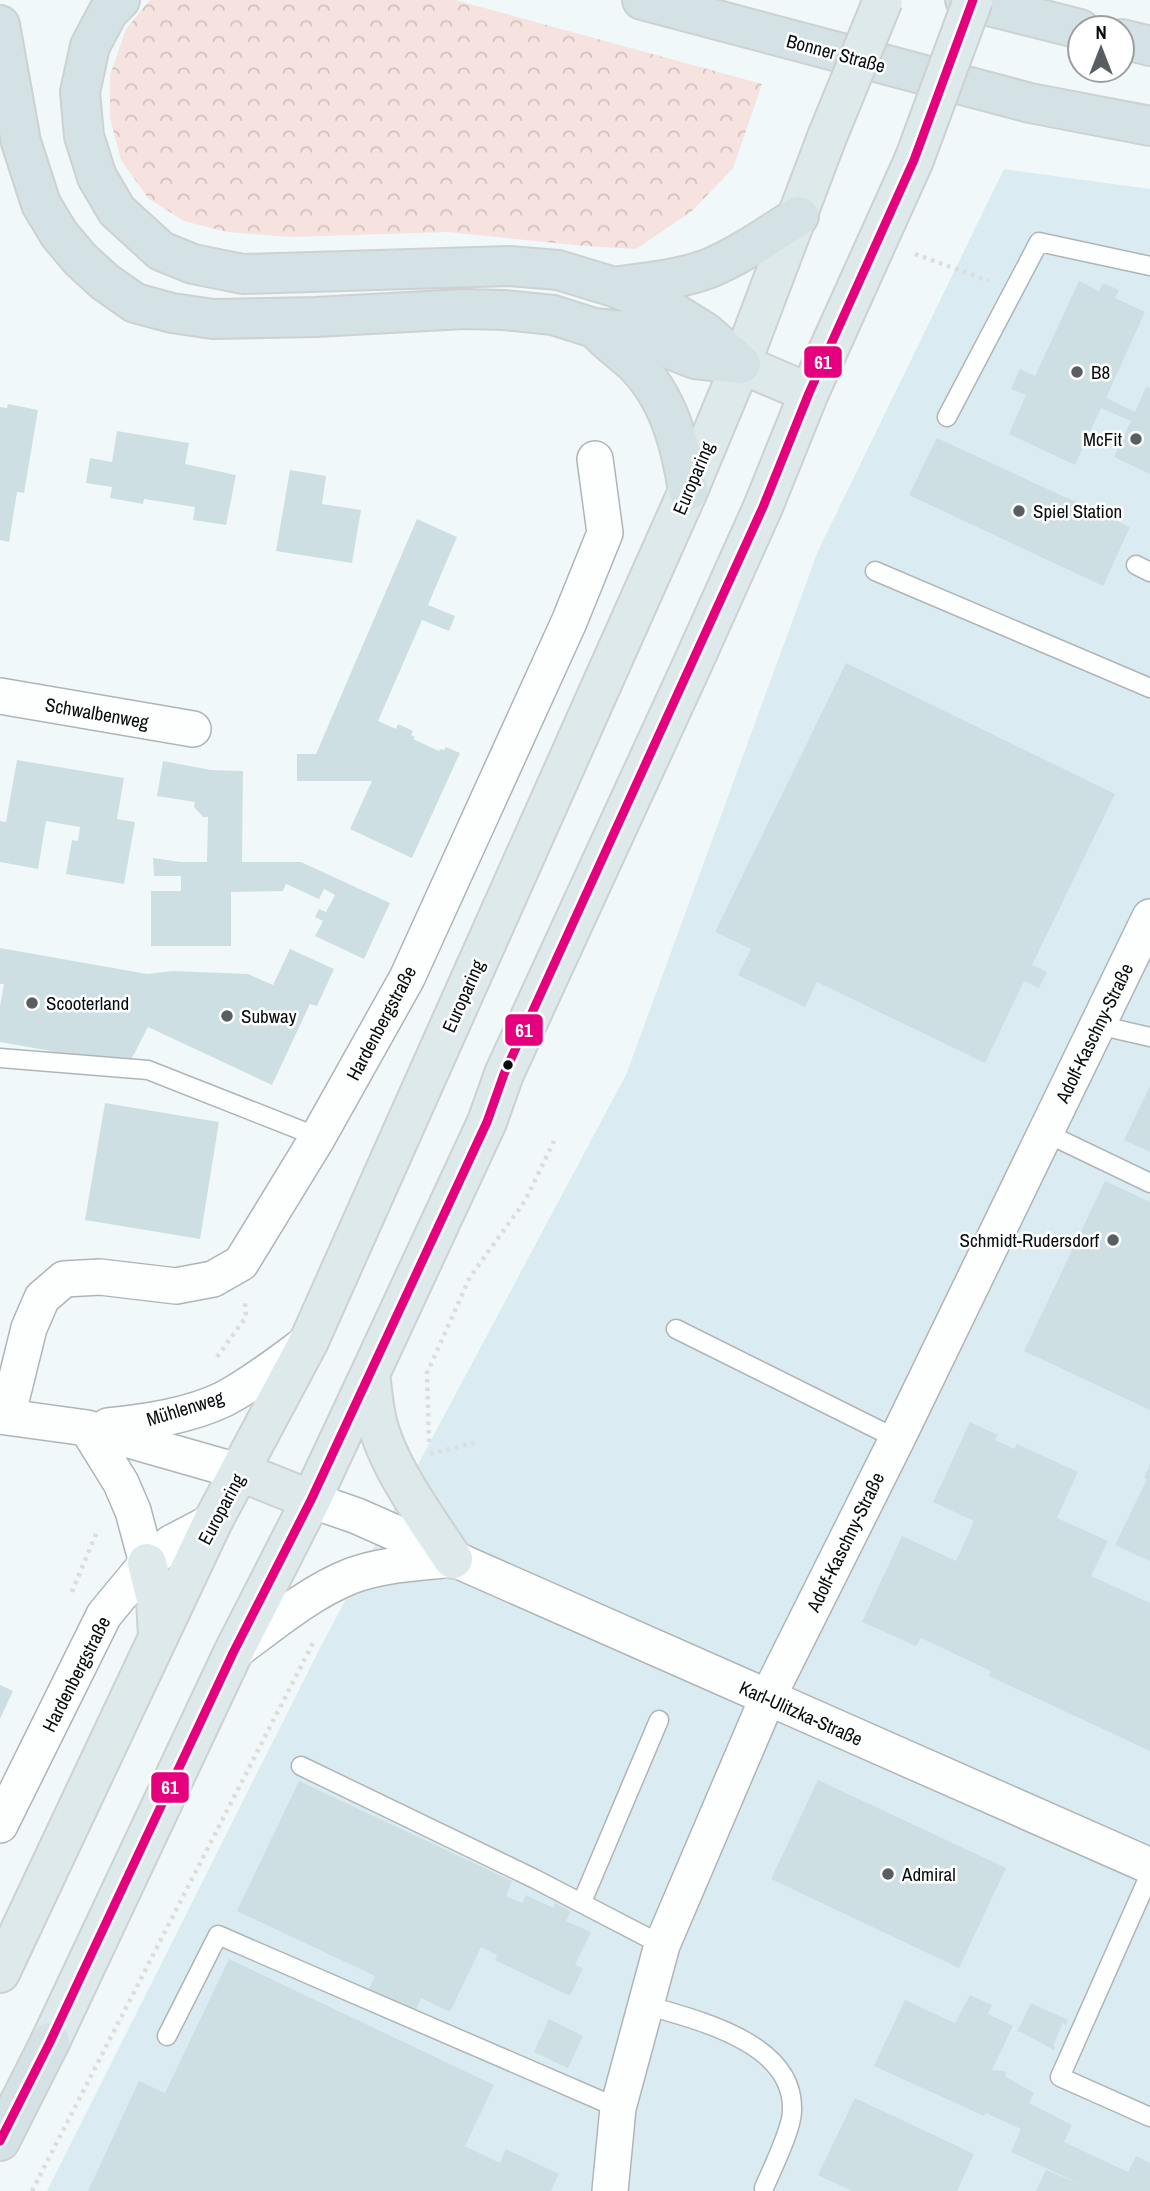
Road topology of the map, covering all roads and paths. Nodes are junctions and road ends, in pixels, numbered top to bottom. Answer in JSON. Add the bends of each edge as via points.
{"nodes":[{"id":1,"x":120,"y":0,"type":"edge"},
{"id":2,"x":642,"y":0,"type":"edge"},
{"id":3,"x":883,"y":0,"type":"edge"},
{"id":4,"x":965,"y":0,"type":"edge"},
{"id":5,"x":973,"y":0,"type":"edge"},
{"id":6,"x":0,"y":25,"type":"edge"},
{"id":7,"x":1066,"y":26,"type":"edge"},
{"id":8,"x":1150,"y":126,"type":"edge"},
{"id":9,"x":799,"y":216,"type":"junction"},
{"id":10,"x":878,"y":240,"type":"junction"},
{"id":11,"x":1150,"y":266,"type":"edge"},
{"id":12,"x":614,"y":287,"type":"junction"},
{"id":13,"x":1014,"y":290,"type":"junction"},
{"id":14,"x":594,"y":328,"type":"junction"},
{"id":15,"x":741,"y":365,"type":"junction"},
{"id":16,"x":809,"y":393,"type":"junction"},
{"id":17,"x":947,"y":417,"type":"dead end"},
{"id":18,"x":595,"y":459,"type":"dead end"},
{"id":19,"x":688,"y":491,"type":"junction"},
{"id":20,"x":875,"y":571,"type":"dead end"},
{"id":21,"x":1150,"y":688,"type":"edge"},
{"id":22,"x":0,"y":696,"type":"edge"},
{"id":23,"x":193,"y":729,"type":"dead end"},
{"id":24,"x":1150,"y":917,"type":"edge"},
{"id":25,"x":1098,"y":1025,"type":"junction"},
{"id":26,"x":1150,"y":1037,"type":"edge"},
{"id":27,"x":0,"y":1058,"type":"edge"},
{"id":28,"x":1046,"y":1133,"type":"junction"},
{"id":29,"x":318,"y":1137,"type":"junction"},
{"id":30,"x":554,"y":1141,"type":"dead end"},
{"id":31,"x":1150,"y":1183,"type":"edge"},
{"id":32,"x":241,"y":1263,"type":"junction"},
{"id":33,"x":677,"y":1329,"type":"dead end"},
{"id":34,"x":309,"y":1341,"type":"junction"},
{"id":35,"x":370,"y":1374,"type":"junction"},
{"id":36,"x":222,"y":1400,"type":"junction"},
{"id":37,"x":4,"y":1417,"type":"edge"},
{"id":38,"x":87,"y":1428,"type":"junction"},
{"id":39,"x":897,"y":1439,"type":"junction"},
{"id":40,"x":429,"y":1454,"type":"dead end"},
{"id":41,"x":240,"y":1472,"type":"junction"},
{"id":42,"x":311,"y":1500,"type":"junction"},
{"id":43,"x":213,"y":1521,"type":"junction"},
{"id":44,"x":453,"y":1559,"type":"junction"},
{"id":45,"x":147,"y":1563,"type":"junction"},
{"id":46,"x":318,"y":1633,"type":"dead end"},
{"id":47,"x":158,"y":1639,"type":"junction"},
{"id":48,"x":233,"y":1653,"type":"junction"},
{"id":49,"x":768,"y":1698,"type":"junction"},
{"id":50,"x":659,"y":1720,"type":"dead end"},
{"id":51,"x":301,"y":1766,"type":"dead end"},
{"id":52,"x":0,"y":1825,"type":"edge"},
{"id":53,"x":1150,"y":1866,"type":"edge"},
{"id":54,"x":1150,"y":1874,"type":"edge"},
{"id":55,"x":582,"y":1902,"type":"junction"},
{"id":56,"x":662,"y":1945,"type":"junction"},
{"id":57,"x":0,"y":1973,"type":"edge"},
{"id":58,"x":646,"y":2005,"type":"junction"},
{"id":59,"x":167,"y":2036,"type":"dead end"},
{"id":60,"x":50,"y":2042,"type":"joint"},
{"id":61,"x":618,"y":2108,"type":"junction"},
{"id":62,"x":1150,"y":2118,"type":"edge"},
{"id":63,"x":0,"y":2141,"type":"edge"},
{"id":64,"x":764,"y":2188,"type":"dead end"},
{"id":65,"x":32,"y":2191,"type":"edge"},
{"id":66,"x":610,"y":2191,"type":"edge"}],
"edges":[{"from":1,"to":12,"type":"highway","via":[[90,46],[80,92],[84,136],[97,177],[117,211],[161,251],[193,264],[243,274],[509,266],[558,270]]},
{"from":2,"to":8,"type":"highway","name":"Bonner Straße","via":[[1030,103]]},
{"from":3,"to":9,"type":"main road","name":"Europaring","bridge":true},
{"from":4,"to":7,"type":"highway"},
{"from":5,"to":10,"type":"main road","bridge":true,"via":[[914,160]]},
{"from":6,"to":14,"type":"highway","via":[[21,142],[41,204],[80,259],[135,303],[213,319],[505,310],[553,315]]},
{"from":9,"to":12,"type":"highway","via":[[709,268]]},
{"from":9,"to":15,"type":"main road","name":"Europaring"},
{"from":10,"to":13,"type":"path"},
{"from":10,"to":16,"type":"main road"},
{"from":11,"to":13,"type":"lane","via":[[1040,242]]},
{"from":12,"to":15,"type":"highway","via":[[673,312],[705,332]]},
{"from":13,"to":17,"type":"lane"},
{"from":14,"to":15,"type":"highway","via":[[624,331],[695,359]]},
{"from":14,"to":19,"type":"highway","via":[[633,362],[660,395],[682,454]]},
{"from":15,"to":16,"type":"main road"},
{"from":15,"to":19,"type":"main road","name":"Europaring"},
{"from":16,"to":35,"type":"main road","via":[[715,615]]},
{"from":18,"to":29,"type":"street","name":"Hardenbergstraße","via":[[605,533],[595,559],[407,978]]},
{"from":19,"to":34,"type":"main road","name":"Europaring"},
{"from":20,"to":21,"type":"lane"},
{"from":22,"to":23,"type":"street","name":"Schwalbenweg"},
{"from":24,"to":25,"type":"street","name":"Adolf-Kaschny-Straße"},
{"from":25,"to":26,"type":"lane"},
{"from":25,"to":28,"type":"street","name":"Adolf-Kaschny-Straße"},
{"from":27,"to":29,"type":"lane","via":[[148,1070]]},
{"from":28,"to":31,"type":"lane"},
{"from":28,"to":39,"type":"street","name":"Adolf-Kaschny-Straße"},
{"from":29,"to":32,"type":"street","name":"Hardenbergstraße"},
{"from":30,"to":40,"type":"path","via":[[525,1201],[470,1277],[426,1373]]},
{"from":32,"to":36,"type":"path","via":[[246,1317],[207,1370]]},
{"from":32,"to":37,"type":"street","via":[[213,1279],[176,1286],[100,1277],[64,1279],[42,1298]]},
{"from":33,"to":39,"type":"lane"},
{"from":34,"to":36,"type":"street","name":"Mühlenweg"},
{"from":34,"to":41,"type":"main road","name":"Europaring"},
{"from":35,"to":42,"type":"main road"},
{"from":35,"to":44,"type":"main road","via":[[383,1441]]},
{"from":36,"to":38,"type":"street","name":"Mühlenweg","via":[[156,1421]]},
{"from":37,"to":38,"type":"street","name":"Mühlenweg"},
{"from":38,"to":41,"type":"street","name":"Mühlenweg"},
{"from":38,"to":45,"type":"street","via":[[121,1483]]},
{"from":39,"to":49,"type":"street","name":"Adolf-Kaschny-Straße"},
{"from":41,"to":42,"type":"main road"},
{"from":41,"to":43,"type":"main road","name":"Europaring"},
{"from":42,"to":44,"type":"street","name":"Karl-Ulitzka-Straße"},
{"from":42,"to":48,"type":"main road"},
{"from":43,"to":45,"type":"street","name":"Hardenbergstraße","via":[[171,1543]]},
{"from":43,"to":47,"type":"main road","name":"Europaring"},
{"from":44,"to":48,"type":"street","via":[[350,1576],[290,1611]]},
{"from":44,"to":49,"type":"street","name":"Karl-Ulitzka-Straße"},
{"from":45,"to":47,"type":"main road","via":[[156,1599]]},
{"from":45,"to":52,"type":"street","name":"Hardenbergstraße","via":[[104,1615]]},
{"from":46,"to":65,"type":"path"},
{"from":47,"to":57,"type":"main road","name":"Europaring"},
{"from":48,"to":60,"type":"main road"},
{"from":49,"to":53,"type":"street","name":"Karl-Ulitzka-Straße"},
{"from":49,"to":56,"type":"street","name":"Adolf-Kaschny-Straße"},
{"from":50,"to":55,"type":"lane"},
{"from":51,"to":55,"type":"lane"},
{"from":54,"to":62,"type":"lane","via":[[1060,2077]]},
{"from":55,"to":56,"type":"lane"},
{"from":56,"to":58,"type":"street","name":"Adolf-Kaschny-Straße"},
{"from":58,"to":61,"type":"street","name":"Adolf-Kaschny-Straße"},
{"from":58,"to":64,"type":"lane","via":[[715,2025],[763,2052],[781,2073],[792,2098],[792,2115]]},
{"from":59,"to":61,"type":"lane","via":[[218,1935]]},
{"from":60,"to":63,"type":"highway"},
{"from":61,"to":66,"type":"street","name":"Adolf-Kaschny-Straße"}]}
